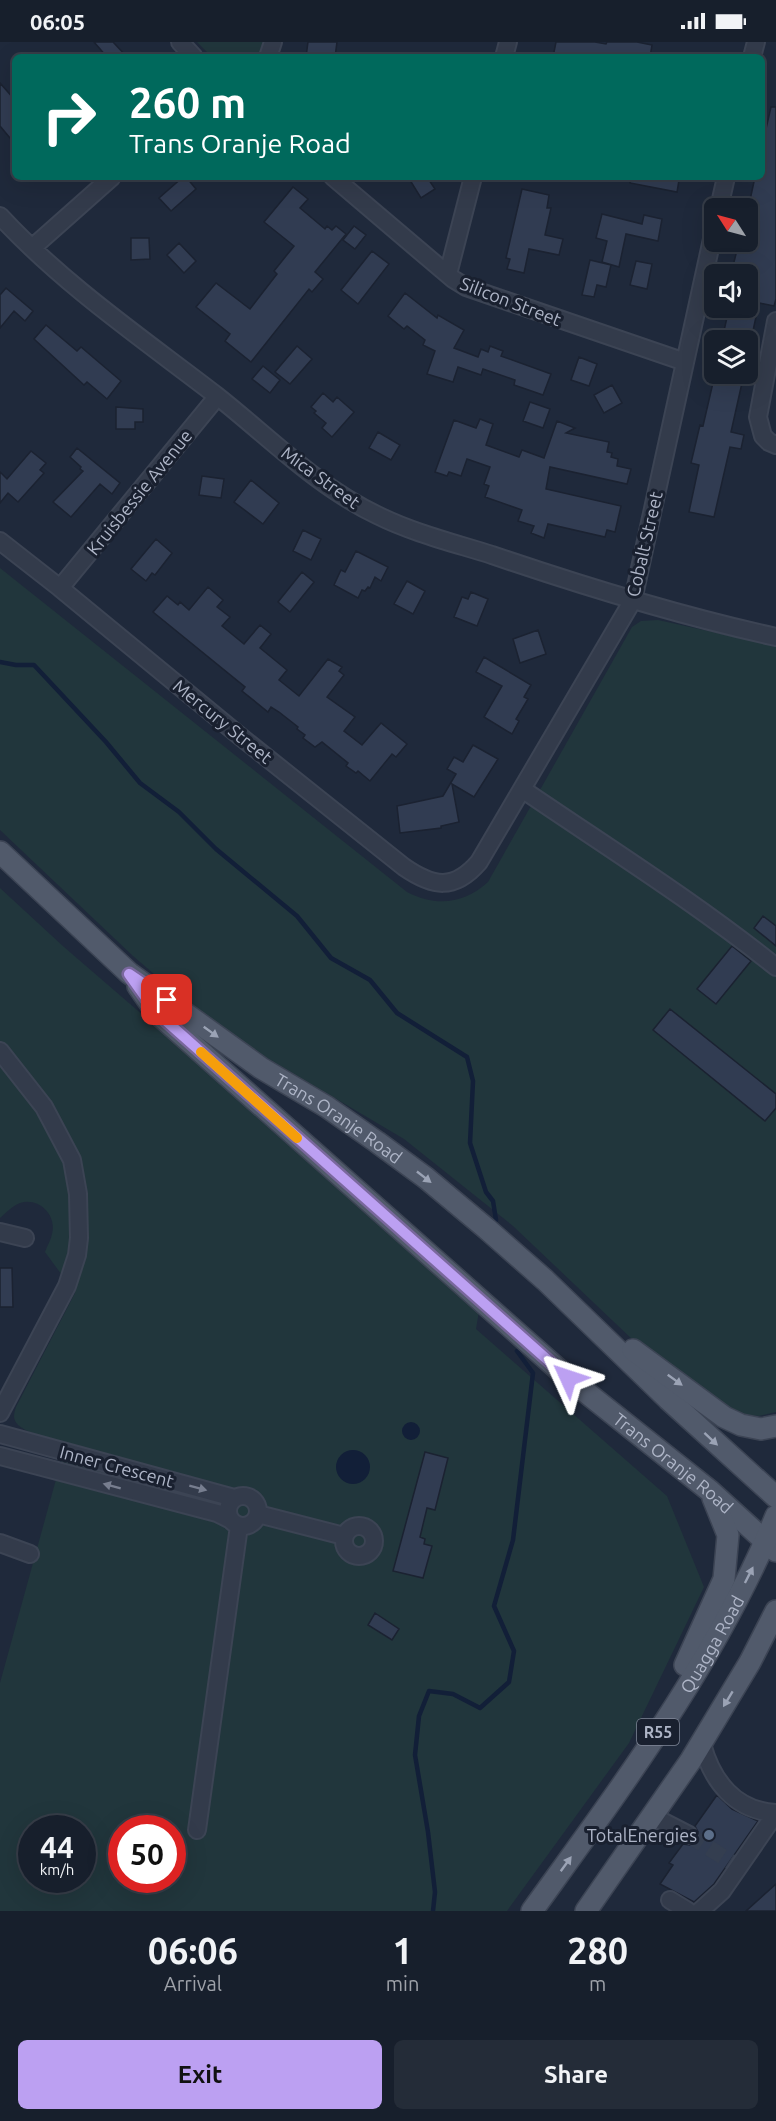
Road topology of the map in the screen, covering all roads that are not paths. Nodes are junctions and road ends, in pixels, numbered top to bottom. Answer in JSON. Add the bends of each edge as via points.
{"nodes":[{"id":1,"x":180,"y":42,"type":"edge"},
{"id":2,"x":191,"y":54,"type":"edge"},
{"id":3,"x":109,"y":180,"type":"edge"},
{"id":4,"x":337,"y":180,"type":"edge"},
{"id":5,"x":472,"y":180,"type":"edge"},
{"id":6,"x":725,"y":180,"type":"edge"},
{"id":7,"x":721,"y":198,"type":"edge"},
{"id":8,"x":0,"y":216,"type":"edge"},
{"id":9,"x":32,"y":248,"type":"junction"},
{"id":10,"x":709,"y":252,"type":"edge"},
{"id":11,"x":448,"y":274,"type":"junction"},
{"id":12,"x":776,"y":321,"type":"edge"},
{"id":13,"x":685,"y":362,"type":"junction"},
{"id":14,"x":217,"y":397,"type":"junction"},
{"id":15,"x":776,"y":445,"type":"edge"},
{"id":16,"x":0,"y":541,"type":"edge"},
{"id":17,"x":60,"y":588,"type":"junction"},
{"id":18,"x":633,"y":600,"type":"junction"},
{"id":19,"x":776,"y":637,"type":"edge"},
{"id":20,"x":522,"y":789,"type":"junction"},
{"id":21,"x":0,"y":852,"type":"edge"},
{"id":22,"x":453,"y":882,"type":"joint"},
{"id":23,"x":776,"y":967,"type":"edge"},
{"id":24,"x":129,"y":974,"type":"junction"},
{"id":25,"x":0,"y":1051,"type":"edge"},
{"id":26,"x":0,"y":1232,"type":"edge"},
{"id":27,"x":25,"y":1238,"type":"dead end"},
{"id":28,"x":577,"y":1309,"type":"junction"},
{"id":29,"x":0,"y":1413,"type":"edge"},
{"id":30,"x":776,"y":1426,"type":"edge"},
{"id":31,"x":0,"y":1434,"type":"edge"},
{"id":32,"x":0,"y":1456,"type":"edge"},
{"id":33,"x":710,"y":1491,"type":"junction"},
{"id":34,"x":776,"y":1497,"type":"edge"},
{"id":35,"x":234,"y":1498,"type":"junction"},
{"id":36,"x":258,"y":1514,"type":"junction"},
{"id":37,"x":776,"y":1516,"type":"edge"},
{"id":38,"x":234,"y":1522,"type":"junction"},
{"id":39,"x":344,"y":1536,"type":"dead end"},
{"id":40,"x":0,"y":1543,"type":"edge"},
{"id":41,"x":771,"y":1546,"type":"edge"},
{"id":42,"x":30,"y":1554,"type":"dead end"},
{"id":43,"x":776,"y":1611,"type":"edge"},
{"id":44,"x":776,"y":1645,"type":"edge"},
{"id":45,"x":750,"y":1662,"type":"junction"},
{"id":46,"x":662,"y":1727,"type":"junction"},
{"id":47,"x":702,"y":1744,"type":"junction"},
{"id":48,"x":776,"y":1813,"type":"edge"},
{"id":49,"x":652,"y":1816,"type":"junction"},
{"id":50,"x":197,"y":1830,"type":"dead end"},
{"id":51,"x":689,"y":1835,"type":"tunnel mouth"},
{"id":52,"x":670,"y":1900,"type":"dead end"},
{"id":53,"x":532,"y":1911,"type":"edge"},
{"id":54,"x":586,"y":1911,"type":"edge"},
{"id":55,"x":688,"y":1911,"type":"edge"},
{"id":56,"x":700,"y":1911,"type":"edge"}],
"edges":[{"from":1,"to":2,"type":"street"},
{"from":3,"to":9,"type":"street"},
{"from":4,"to":11,"type":"street","name":"Silicon Street"},
{"from":5,"to":11,"type":"street"},
{"from":6,"to":7,"type":"street"},
{"from":8,"to":9,"type":"street","name":"Mica Street"},
{"from":9,"to":14,"type":"street","name":"Mica Street"},
{"from":10,"to":13,"type":"street","name":"Cobalt Street"},
{"from":11,"to":13,"type":"street","name":"Silicon Street","via":[[474,290]]},
{"from":12,"to":15,"type":"street","via":[[758,417],[763,436]]},
{"from":13,"to":18,"type":"street","name":"Cobalt Street"},
{"from":14,"to":17,"type":"street","name":"Kruisbessie Avenue"},
{"from":14,"to":18,"type":"street","name":"Mica Street","via":[[320,481],[380,517]]},
{"from":16,"to":17,"type":"street","name":"Mercury Street"},
{"from":17,"to":22,"type":"street","name":"Mercury Street","via":[[404,867],[434,883]]},
{"from":18,"to":19,"type":"street","name":"Mica Street"},
{"from":18,"to":20,"type":"street","name":"Cobalt Street"},
{"from":20,"to":22,"type":"street","name":"Cobalt Street","via":[[479,862],[471,872]]},
{"from":20,"to":23,"type":"street"},
{"from":21,"to":24,"type":"main road","name":"Trans Oranje Road"},
{"from":24,"to":28,"type":"main road","name":"Trans Oranje Road","one_way":true,"via":[[426,1178]]},
{"from":24,"to":33,"type":"main road","name":"Trans Oranje Road","via":[[156,1012],[178,1033],[568,1378]]},
{"from":25,"to":29,"type":"street","via":[[44,1107],[61,1137],[72,1160],[79,1216],[77,1255],[67,1286]]},
{"from":26,"to":27,"type":"street"},
{"from":28,"to":30,"type":"main road","one_way":true,"via":[[724,1417],[760,1429]]},
{"from":28,"to":34,"type":"main road","name":"Trans Oranje Road","one_way":true,"via":[[676,1407]]},
{"from":31,"to":35,"type":"street","name":"Inner Crescent","one_way":true},
{"from":38,"to":32,"type":"street","name":"Inner Crescent","one_way":true,"via":[[218,1514]]},
{"from":33,"to":41,"type":"main road","name":"Trans Oranje Road"},
{"from":33,"to":46,"type":"main road","via":[[728,1534],[724,1579],[683,1669]]},
{"from":35,"to":36,"type":"street","via":[[244,1496],[253,1500]]},
{"from":35,"to":38,"type":"street","via":[[228,1506]]},
{"from":36,"to":38,"type":"street","via":[[253,1523],[244,1526]]},
{"from":36,"to":39,"type":"street"},
{"from":37,"to":41,"type":"main road","name":"Quagga Road"},
{"from":38,"to":50,"type":"street"},
{"from":40,"to":42,"type":"street"},
{"from":46,"to":41,"type":"main road","name":"Quagga Road","number":"R55","one_way":true},
{"from":43,"to":45,"type":"main road","number":"R55"},
{"from":44,"to":45,"type":"main road"},
{"from":45,"to":47,"type":"main road","number":"R55","one_way":true},
{"from":53,"to":46,"type":"main road","name":"Quagga Road","number":"R55","one_way":true},
{"from":47,"to":48,"type":"street","via":[[721,1787],[744,1805],[763,1813]]},
{"from":47,"to":49,"type":"main road","number":"R55"},
{"from":48,"to":56,"type":"street","via":[[734,1865],[722,1891]]},
{"from":49,"to":51,"type":"street"},
{"from":49,"to":54,"type":"main road","number":"R55"},
{"from":52,"to":55,"type":"street"}]}
